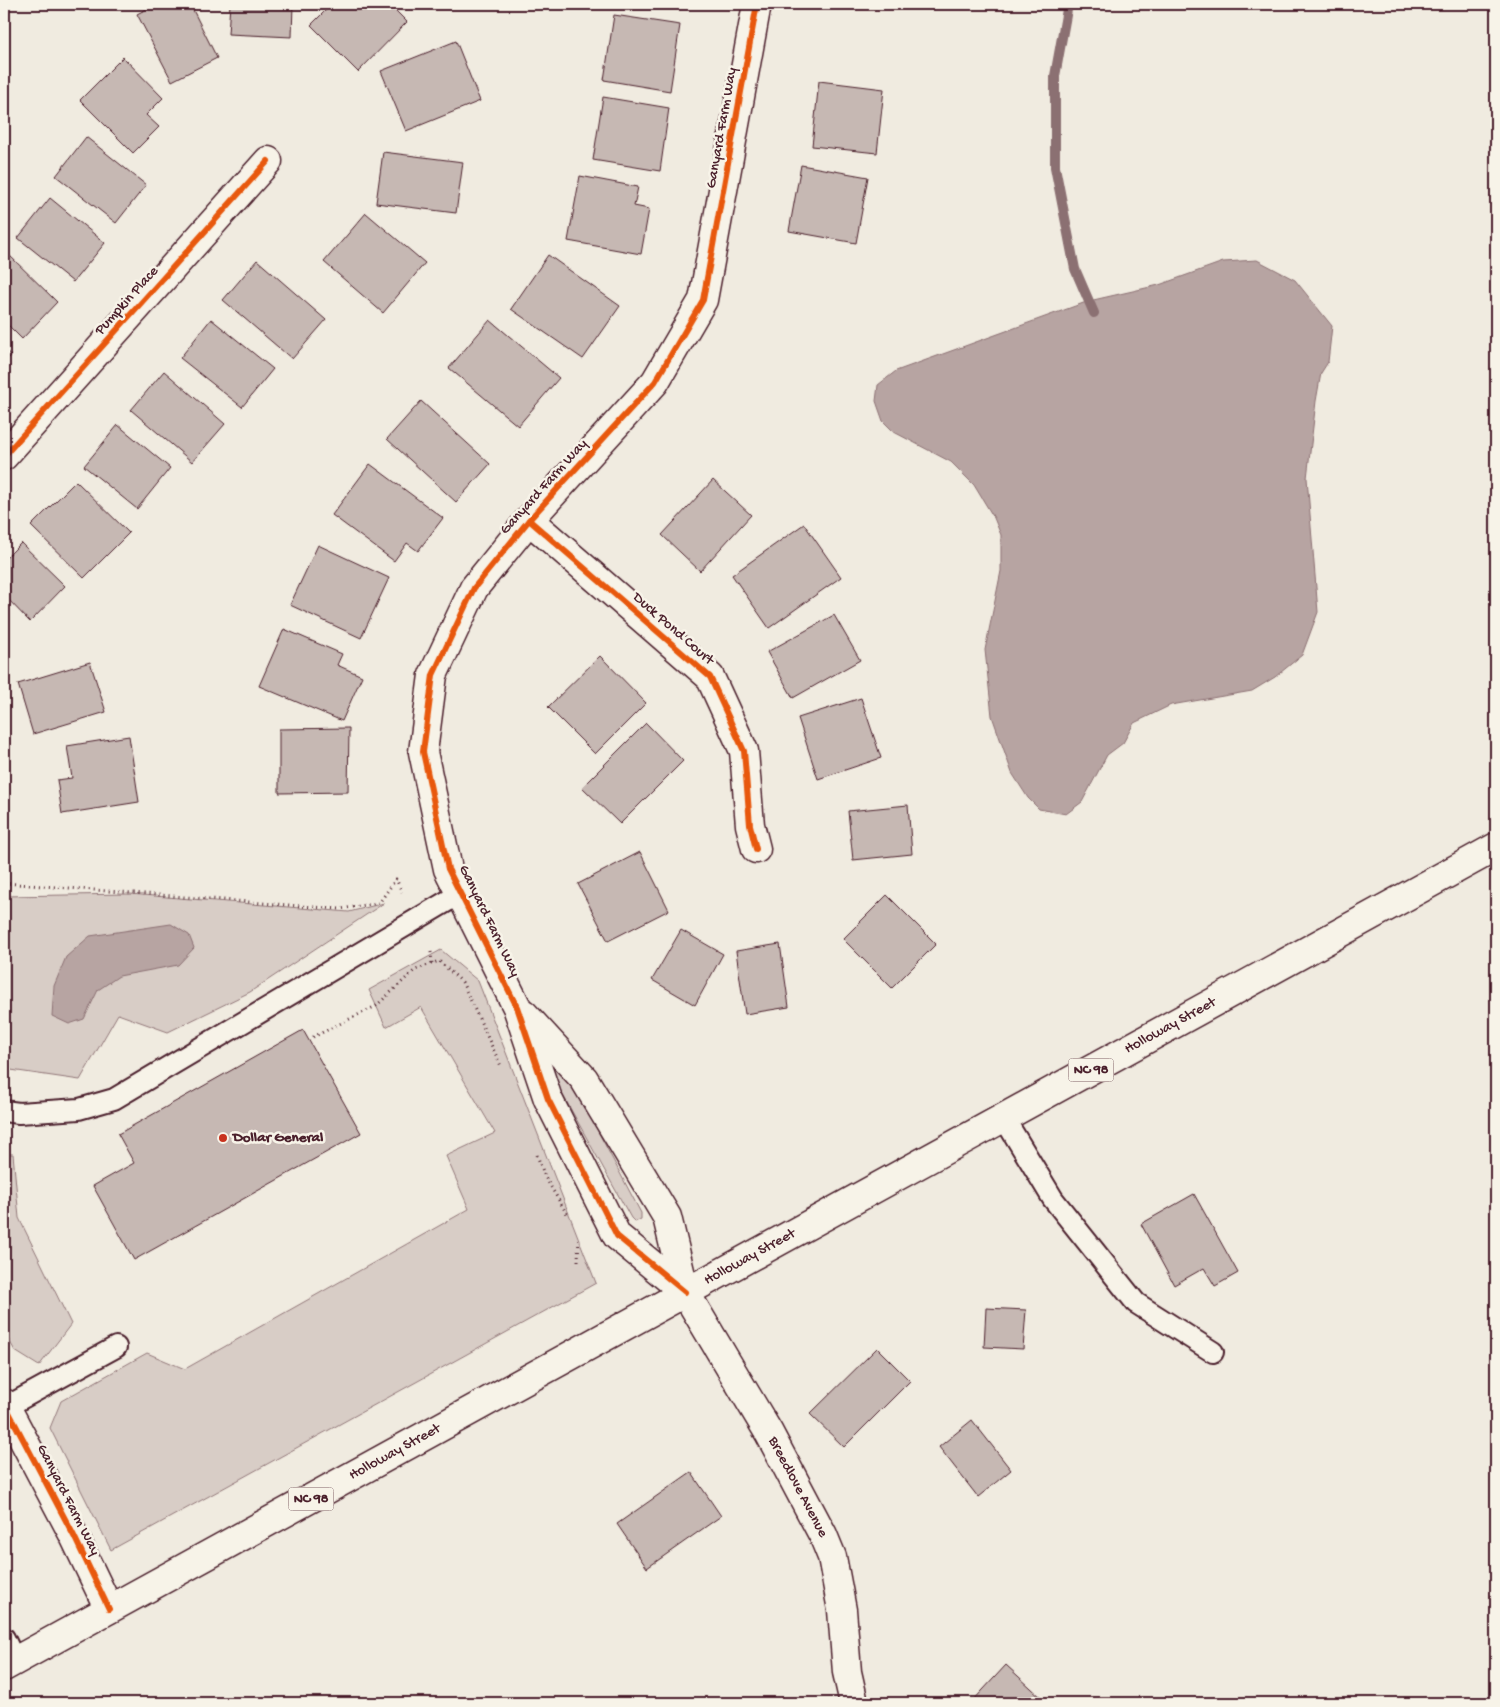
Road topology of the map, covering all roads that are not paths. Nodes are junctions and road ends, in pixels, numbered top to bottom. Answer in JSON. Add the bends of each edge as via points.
{"nodes":[{"id":1,"x":757,"y":4,"type":"edge"},
{"id":2,"x":268,"y":161,"type":"dead end"},
{"id":3,"x":4,"y":456,"type":"edge"},
{"id":4,"x":529,"y":520,"type":"junction"},
{"id":5,"x":1496,"y":847,"type":"edge"},
{"id":6,"x":756,"y":849,"type":"dead end"},
{"id":7,"x":461,"y":893,"type":"junction"},
{"id":8,"x":517,"y":1007,"type":"junction"},
{"id":9,"x":4,"y":1111,"type":"edge"},
{"id":10,"x":1004,"y":1118,"type":"junction"},
{"id":11,"x":685,"y":1292,"type":"junction"},
{"id":12,"x":116,"y":1348,"type":"dead end"},
{"id":13,"x":1213,"y":1352,"type":"dead end"},
{"id":14,"x":5,"y":1405,"type":"edge"},
{"id":15,"x":109,"y":1609,"type":"junction"},
{"id":16,"x":8,"y":1655,"type":"edge"},
{"id":17,"x":854,"y":1703,"type":"edge"}],
"edges":[{"from":1,"to":4,"type":"main road","name":"Ganyard Farm Way","via":[[703,300],[656,382]]},
{"from":2,"to":3,"type":"main road","name":"Pumpkin Place"},
{"from":4,"to":6,"type":"main road","name":"Duck Pond Court","via":[[710,677],[744,751],[750,825]]},
{"from":4,"to":7,"type":"main road","name":"Ganyard Farm Way","via":[[474,588],[434,675],[423,752],[448,869]]},
{"from":5,"to":10,"type":"main road","name":"Holloway Street","number":"NC 98"},
{"from":7,"to":8,"type":"main road","name":"Ganyard Farm Way"},
{"from":7,"to":9,"type":"lane","via":[[114,1099],[78,1110]]},
{"from":8,"to":11,"type":"main road","name":"Ganyard Farm Way","via":[[584,1079],[666,1217]]},
{"from":8,"to":11,"type":"main road","name":"Ganyard Farm Way","via":[[548,1099],[617,1236]]},
{"from":10,"to":11,"type":"main road","name":"Holloway Street","number":"NC 98"},
{"from":10,"to":13,"type":"lane","via":[[1052,1199],[1136,1304]]},
{"from":11,"to":15,"type":"main road","name":"Holloway Street","number":"NC 98"},
{"from":11,"to":17,"type":"main road","name":"Breedlove Avenue","via":[[768,1433],[826,1542],[842,1610],[847,1672]]},
{"from":12,"to":14,"type":"lane"},
{"from":14,"to":15,"type":"main road","name":"Ganyard Farm Way"},
{"from":15,"to":16,"type":"main road","name":"Holloway Street","number":"NC 98"}]}
